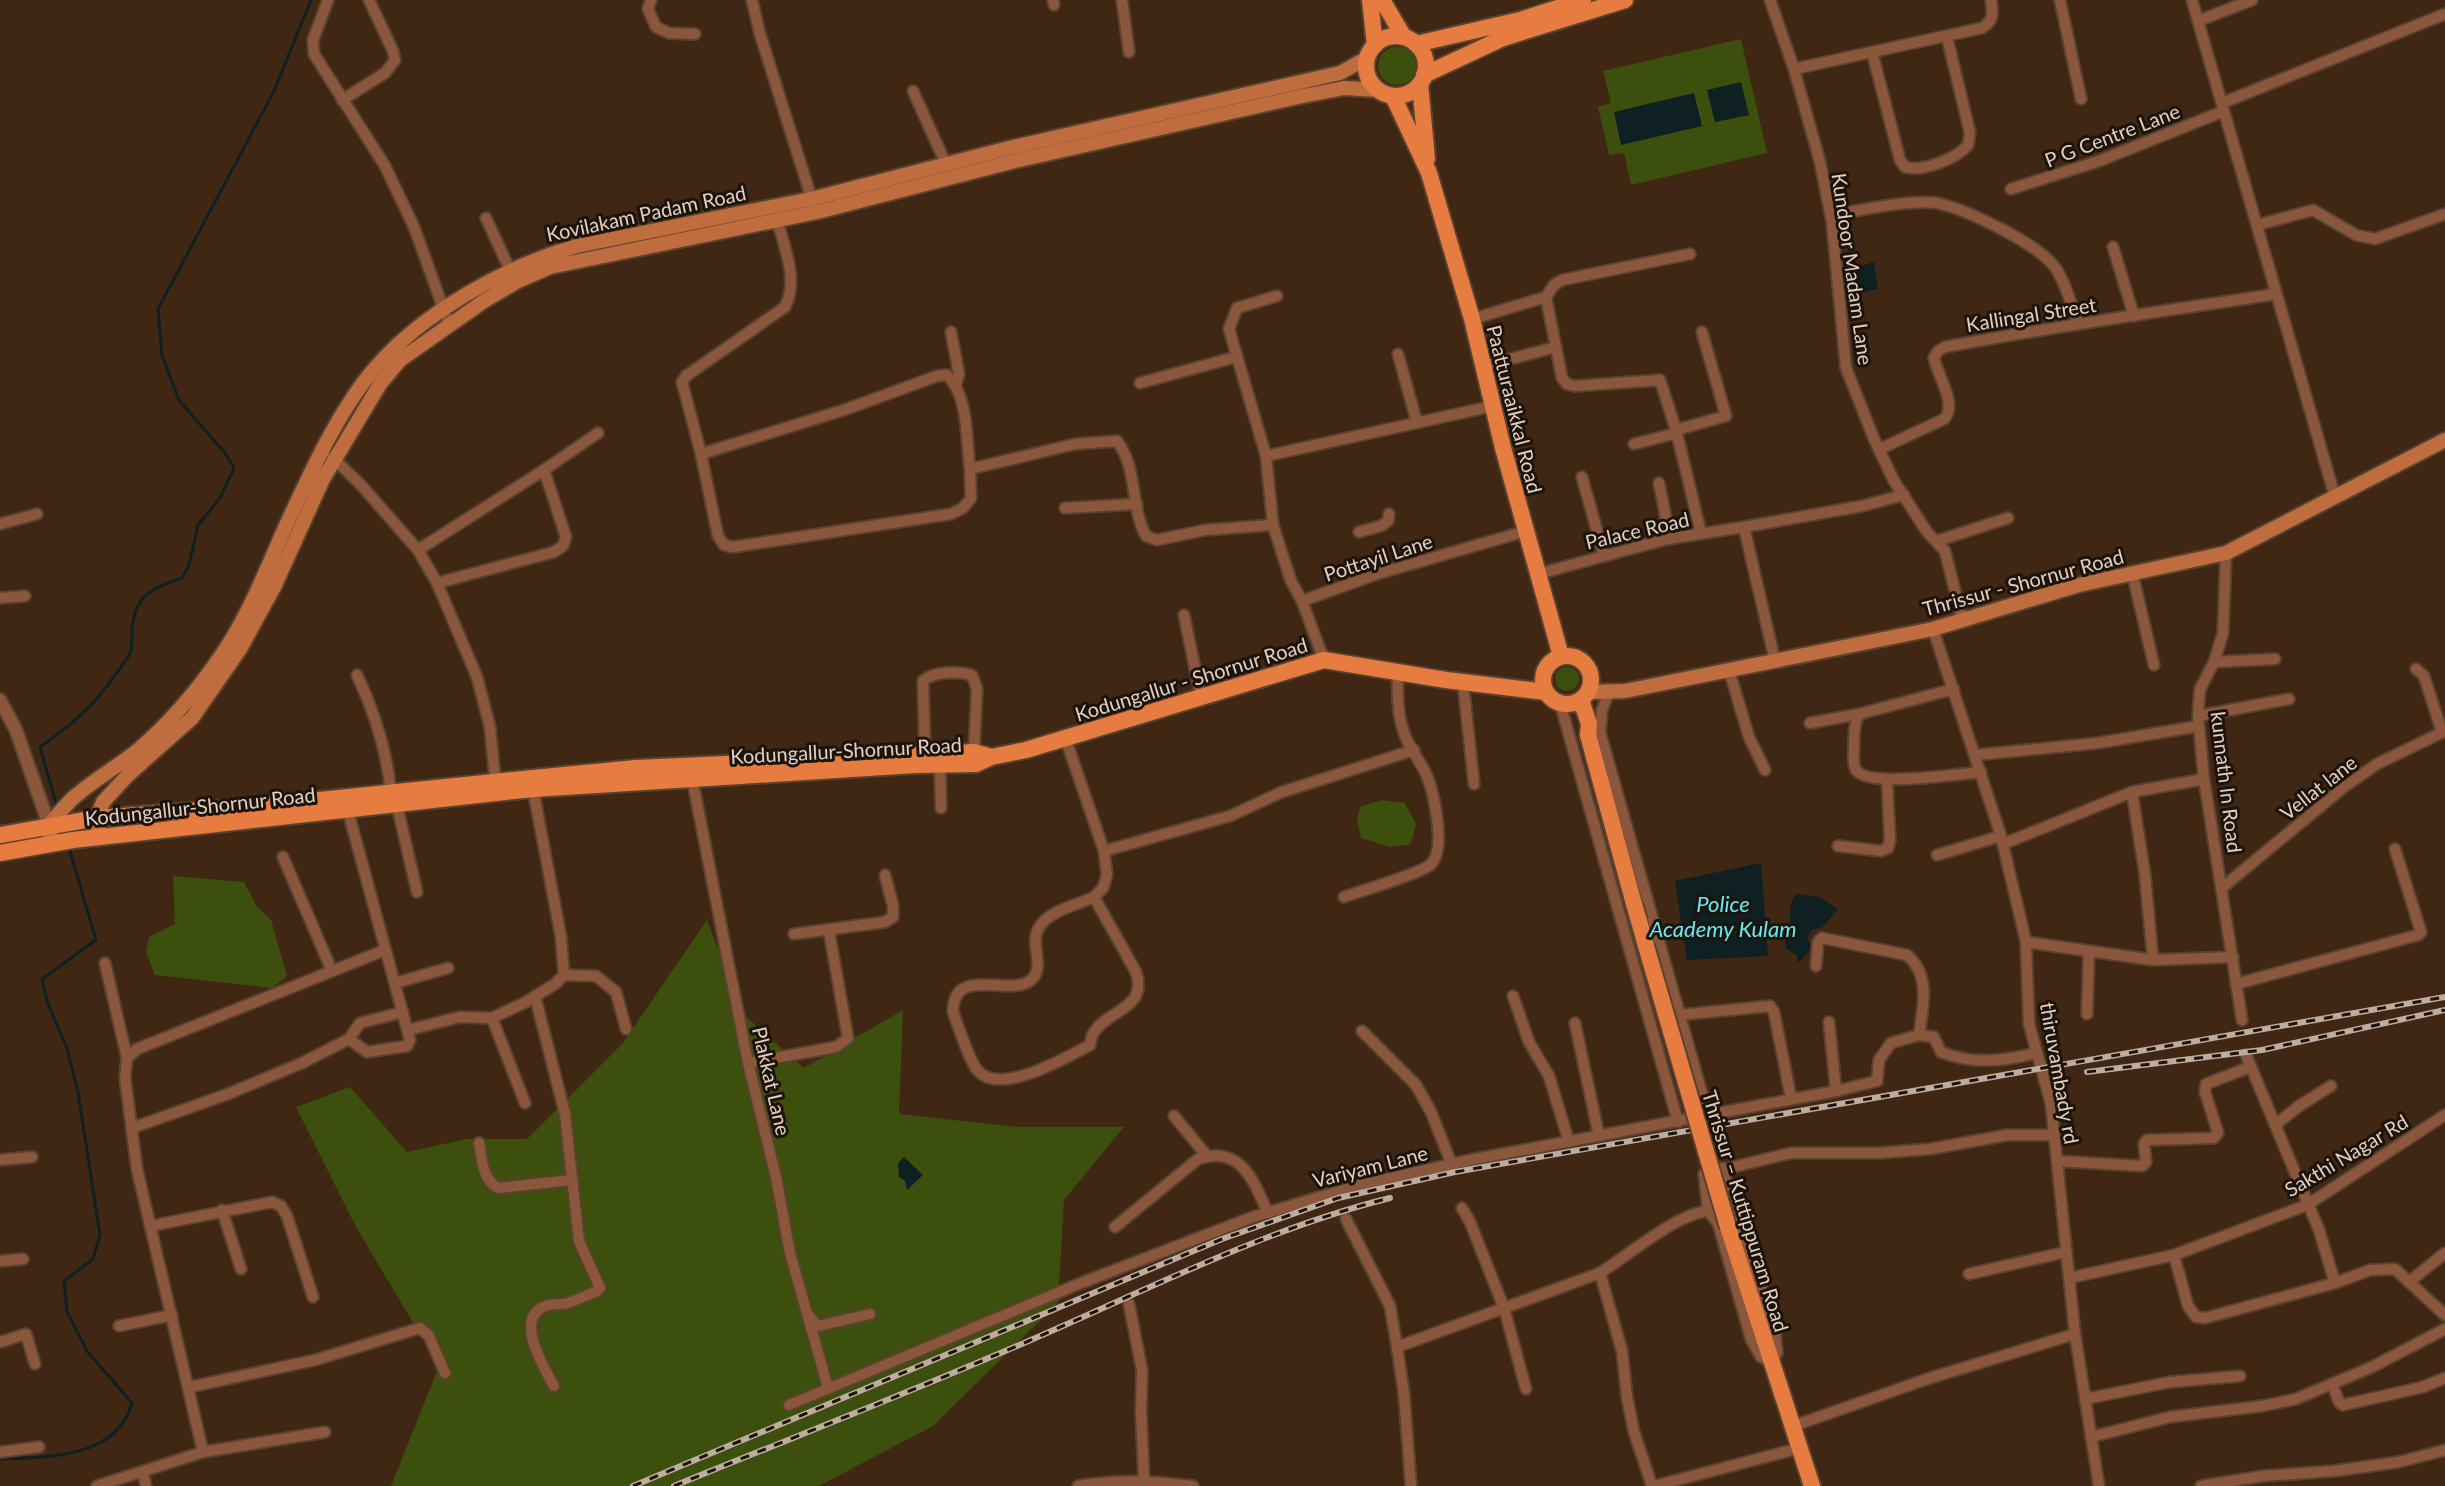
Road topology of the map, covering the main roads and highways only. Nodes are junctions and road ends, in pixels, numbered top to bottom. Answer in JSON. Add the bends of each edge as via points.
{"nodes":[{"id":1,"x":1370,"y":0,"type":"edge"},
{"id":2,"x":1382,"y":0,"type":"edge"},
{"id":3,"x":1583,"y":0,"type":"edge"},
{"id":4,"x":1625,"y":0,"type":"edge"},
{"id":5,"x":1533,"y":22,"type":"junction"},
{"id":6,"x":1410,"y":41,"type":"junction"},
{"id":7,"x":1371,"y":51,"type":"junction"},
{"id":8,"x":1422,"y":79,"type":"junction"},
{"id":9,"x":1377,"y":90,"type":"junction"},
{"id":10,"x":1393,"y":96,"type":"junction"},
{"id":11,"x":1429,"y":173,"type":"junction"},
{"id":12,"x":814,"y":206,"type":"junction"},
{"id":13,"x":446,"y":317,"type":"junction"},
{"id":14,"x":2445,"y":440,"type":"edge"},
{"id":15,"x":329,"y":456,"type":"junction"},
{"id":16,"x":1561,"y":656,"type":"junction"},
{"id":17,"x":1546,"y":692,"type":"junction"},
{"id":18,"x":1575,"y":700,"type":"junction"},
{"id":19,"x":991,"y":757,"type":"junction"},
{"id":20,"x":496,"y":788,"type":"junction"},
{"id":21,"x":394,"y":799,"type":"junction"},
{"id":22,"x":97,"y":818,"type":"junction"},
{"id":23,"x":57,"y":820,"type":"junction"},
{"id":24,"x":0,"y":835,"type":"edge"},
{"id":25,"x":99,"y":837,"type":"junction"},
{"id":26,"x":53,"y":842,"type":"junction"},
{"id":27,"x":0,"y":853,"type":"edge"},
{"id":28,"x":1812,"y":1486,"type":"edge"}],
"edges":[{"from":1,"to":7,"type":"main road"},
{"from":2,"to":6,"type":"main road"},
{"from":3,"to":5,"type":"main road"},
{"from":4,"to":5,"type":"main road"},
{"from":5,"to":6,"type":"main road"},
{"from":5,"to":8,"type":"main road"},
{"from":6,"to":7,"type":"main road","via":[[1384,39]]},
{"from":6,"to":8,"type":"main road","via":[[1425,58]]},
{"from":7,"to":9,"type":"main road","via":[[1367,75]]},
{"from":7,"to":12,"type":"main road","name":"Kovilakam Padam Road","via":[[1340,73],[1088,128],[946,164]]},
{"from":8,"to":10,"type":"main road","via":[[1413,91]]},
{"from":8,"to":11,"type":"main road"},
{"from":9,"to":10,"type":"main road"},
{"from":9,"to":12,"type":"main road","name":"Kovilakam Padam Road","via":[[1344,88],[1298,97]]},
{"from":10,"to":11,"type":"main road"},
{"from":11,"to":16,"type":"main road","name":"Paatturaaikkal Road"},
{"from":12,"to":13,"type":"main road","name":"Kovilakam Padam Road","via":[[777,219],[550,267]]},
{"from":12,"to":13,"type":"main road","name":"Kovilakam Padam Road","via":[[543,255],[510,270]]},
{"from":13,"to":15,"type":"main road","name":"Kovilakam Padam Road","via":[[400,360]]},
{"from":14,"to":18,"type":"main road","name":"Thrissur - Shornur Road","via":[[2226,553],[2132,572],[1933,629]]},
{"from":15,"to":22,"type":"main road","name":"Kovilakam Padam Road","via":[[274,587],[220,680],[192,718],[112,790]]},
{"from":15,"to":23,"type":"main road","name":"Kovilakam Padam Road","via":[[302,491],[248,611],[194,694],[136,752],[75,796]]},
{"from":16,"to":17,"type":"main road","via":[[1543,674]]},
{"from":16,"to":18,"type":"main road","via":[[1579,658],[1591,676]]},
{"from":17,"to":18,"type":"main road"},
{"from":17,"to":19,"type":"main road","name":"Kodungallur - Shornur Road","via":[[1324,660]]},
{"from":18,"to":28,"type":"main road","name":"Thrissur – Kuttippuram Road","bridge":true,"via":[[1589,724],[1646,946],[1728,1227]]},
{"from":19,"to":20,"type":"main road","name":"Kodungallur-Shornur Road","via":[[976,764]]},
{"from":19,"to":20,"type":"main road","name":"Kodungallur-Shornur Road","via":[[925,753],[636,768]]},
{"from":20,"to":21,"type":"main road","name":"Kodungallur-Shornur Road"},
{"from":21,"to":22,"type":"main road","name":"Kodungallur-Shornur Road"},
{"from":21,"to":25,"type":"main road","name":"Kodungallur-Shornur Road","via":[[348,811]]},
{"from":22,"to":23,"type":"main road","name":"Kodungallur-Shornur Road"},
{"from":22,"to":25,"type":"main road"},
{"from":23,"to":24,"type":"main road","name":"Kodungallur-Shornur Road"},
{"from":23,"to":26,"type":"main road"},
{"from":25,"to":26,"type":"main road","name":"Kodungallur-Shornur Road"},
{"from":26,"to":27,"type":"main road","name":"Kodungallur-Shornur Road"}]}
